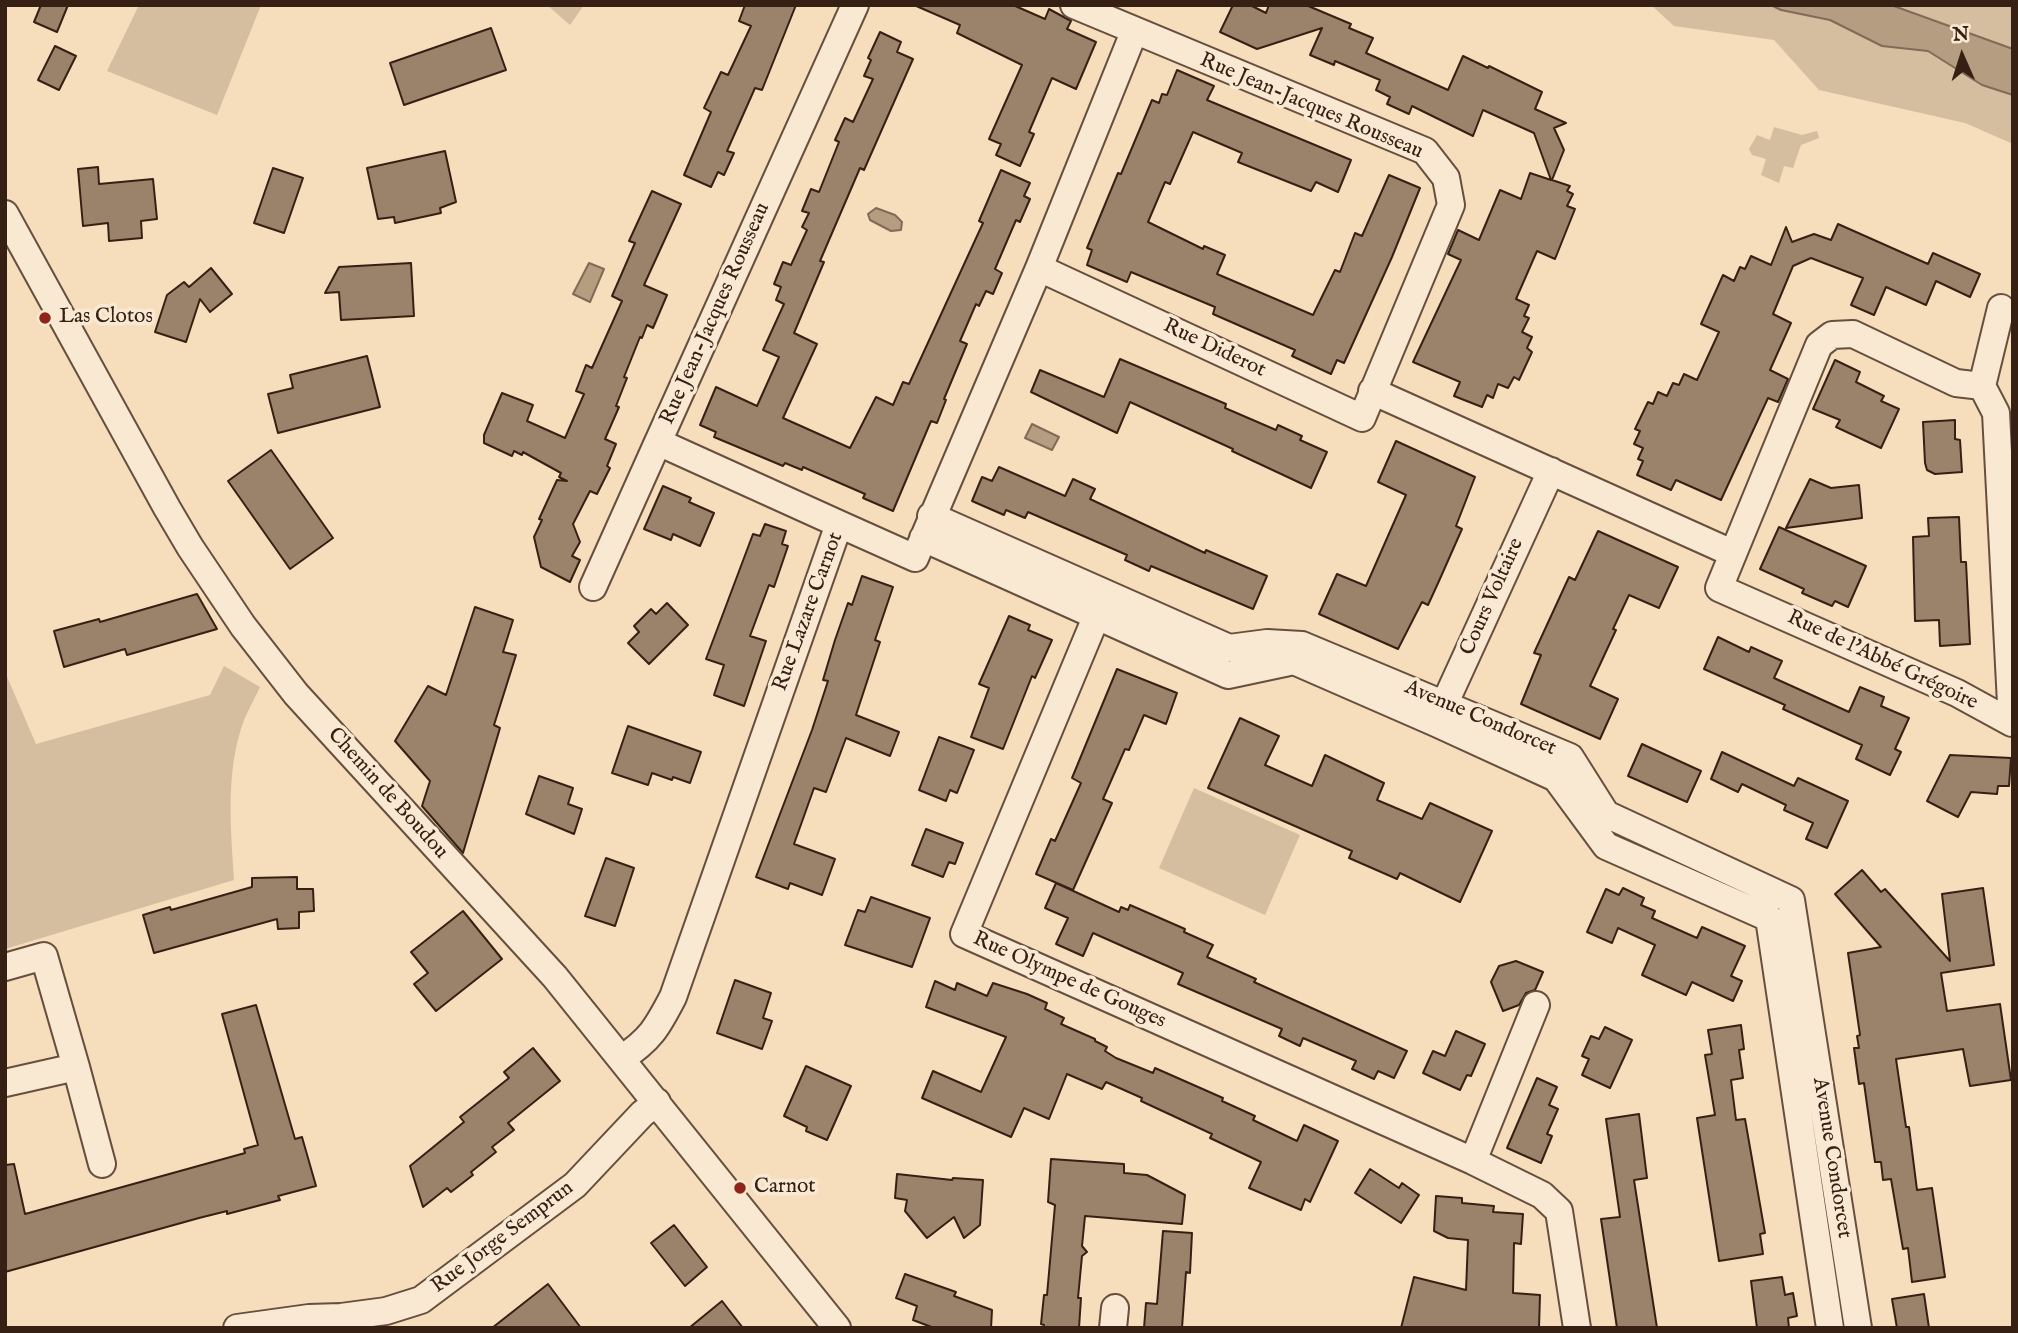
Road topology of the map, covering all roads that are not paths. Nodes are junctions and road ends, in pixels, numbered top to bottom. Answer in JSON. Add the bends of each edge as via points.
{"nodes":[{"id":1,"x":855,"y":5,"type":"edge"},
{"id":2,"x":1073,"y":5,"type":"edge"},
{"id":3,"x":1134,"y":32,"type":"junction"},
{"id":4,"x":5,"y":214,"type":"edge"},
{"id":5,"x":1039,"y":268,"type":"junction"},
{"id":6,"x":2001,"y":309,"type":"dead end"},
{"id":7,"x":1982,"y":386,"type":"junction"},
{"id":8,"x":1372,"y":391,"type":"junction"},
{"id":9,"x":658,"y":442,"type":"junction"},
{"id":10,"x":1551,"y":471,"type":"junction"},
{"id":11,"x":838,"y":524,"type":"junction"},
{"id":12,"x":927,"y":527,"type":"junction"},
{"id":13,"x":1732,"y":553,"type":"junction"},
{"id":14,"x":593,"y":586,"type":"dead end"},
{"id":15,"x":1102,"y":604,"type":"junction"},
{"id":16,"x":1440,"y":713,"type":"junction"},
{"id":17,"x":5,"y":967,"type":"edge"},
{"id":18,"x":1536,"y":1005,"type":"dead end"},
{"id":19,"x":621,"y":1059,"type":"junction"},
{"id":20,"x":76,"y":1067,"type":"junction"},
{"id":21,"x":5,"y":1083,"type":"edge"},
{"id":22,"x":657,"y":1102,"type":"junction"},
{"id":23,"x":1473,"y":1161,"type":"junction"},
{"id":24,"x":102,"y":1164,"type":"dead end"},
{"id":25,"x":249,"y":1327,"type":"edge"},
{"id":26,"x":837,"y":1328,"type":"edge"},
{"id":27,"x":1577,"y":1328,"type":"edge"},
{"id":28,"x":1830,"y":1328,"type":"edge"},
{"id":29,"x":1858,"y":1328,"type":"edge"}],
"edges":[{"from":1,"to":9,"type":"street","name":"Rue Jean-Jacques Rousseau"},
{"from":2,"to":3,"type":"street","name":"Rue Jean-Jacques Rousseau"},
{"from":3,"to":5,"type":"street"},
{"from":3,"to":8,"type":"street","name":"Rue Jean-Jacques Rousseau","via":[[1425,151],[1446,178],[1451,205]]},
{"from":4,"to":19,"type":"street","name":"Chemin de Boudou","via":[[167,508],[243,626],[296,694],[555,977]]},
{"from":5,"to":8,"type":"street","name":"Rue Diderot","via":[[1362,418]]},
{"from":5,"to":12,"type":"street"},
{"from":6,"to":7,"type":"street"},
{"from":7,"to":13,"type":"street","name":"Rue de l'Abbé Grégoire","via":[[1956,383],[1853,334],[1832,335],[1819,345]]},
{"from":7,"to":13,"type":"street","name":"Rue de l'Abbé Grégoire","via":[[1996,413],[2012,723],[1957,693],[1719,588]]},
{"from":8,"to":10,"type":"street"},
{"from":9,"to":11,"type":"street","name":"Rue Jean-Jacques Rousseau"},
{"from":9,"to":14,"type":"street"},
{"from":10,"to":13,"type":"street"},
{"from":10,"to":16,"type":"street","name":"Cours Voltaire"},
{"from":11,"to":12,"type":"street","name":"Rue Lazare Carnot","via":[[915,558]]},
{"from":11,"to":19,"type":"street","name":"Rue Lazare Carnot","via":[[673,997],[644,1044]]},
{"from":12,"to":15,"type":"street","name":"Avenue Condorcet"},
{"from":15,"to":16,"type":"street","name":"Avenue Condorcet","via":[[1228,675],[1294,662]]},
{"from":15,"to":23,"type":"street","name":"Rue Olympe de Gouges","via":[[964,934]]},
{"from":16,"to":28,"type":"street","name":"Avenue Condorcet","via":[[1556,778],[1606,846],[1769,918]]},
{"from":16,"to":29,"type":"street","name":"Avenue Condorcet","via":[[1570,757],[1606,814],[1791,900]]},
{"from":17,"to":20,"type":"street","via":[[44,956]]},
{"from":18,"to":23,"type":"street"},
{"from":19,"to":22,"type":"street","name":"Chemin de Boudou"},
{"from":20,"to":21,"type":"street"},
{"from":20,"to":24,"type":"street"},
{"from":22,"to":25,"type":"street","name":"Rue Jorge Semprun","via":[[575,1185],[421,1300],[386,1311]]},
{"from":22,"to":26,"type":"street","name":"Chemin de Boudou"},
{"from":23,"to":27,"type":"street","name":"Rue Olympe de Gouges","via":[[1542,1195],[1559,1212]]}]}
